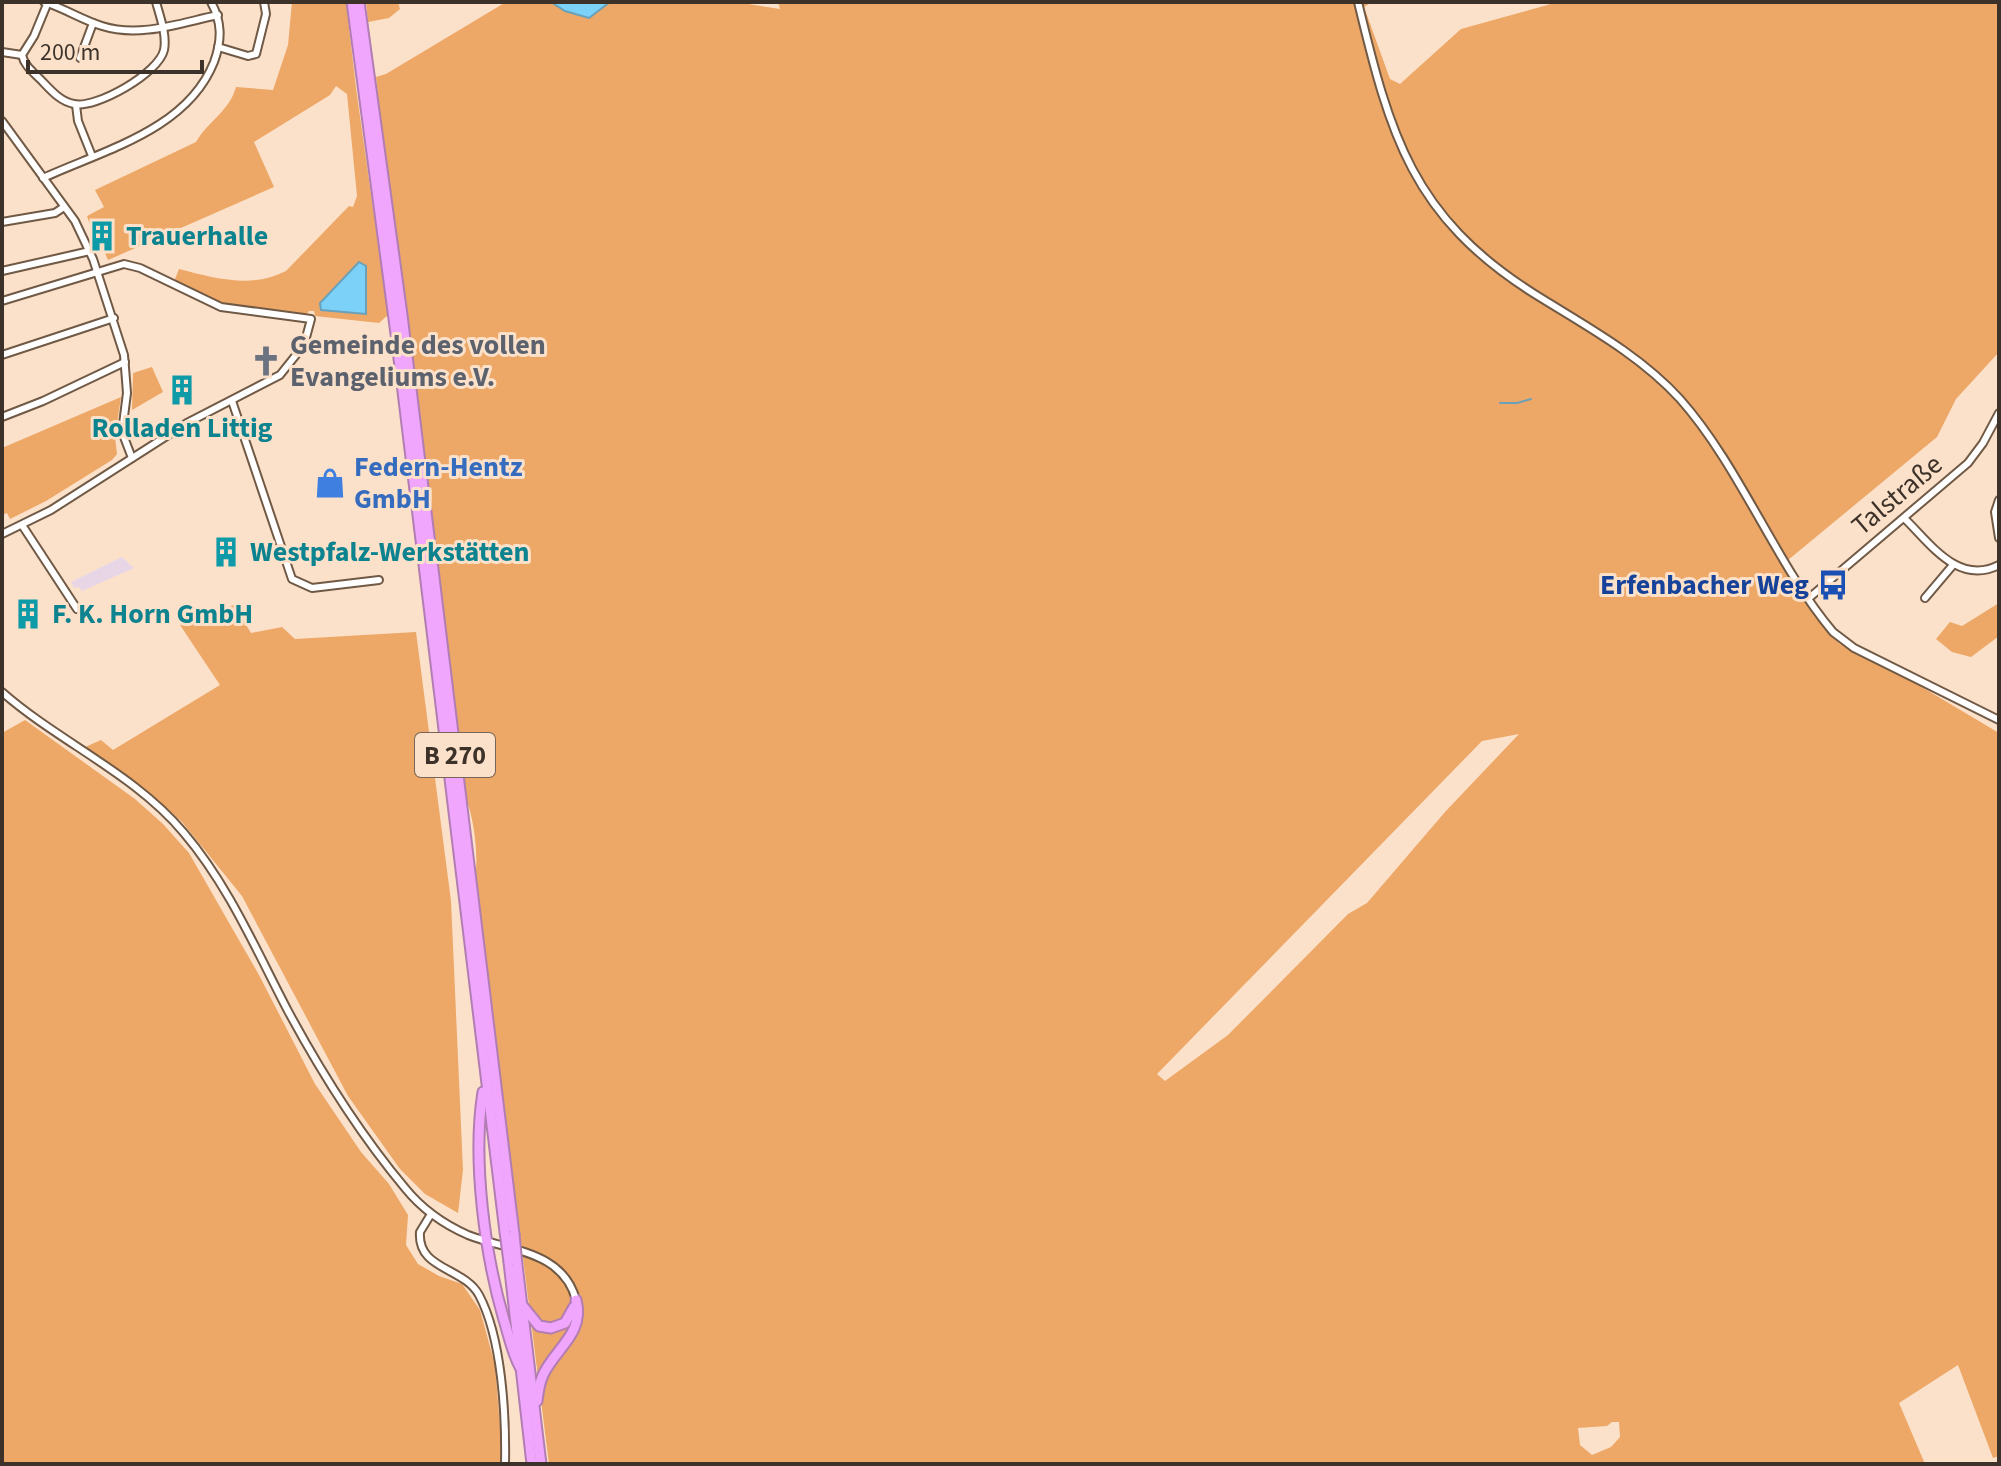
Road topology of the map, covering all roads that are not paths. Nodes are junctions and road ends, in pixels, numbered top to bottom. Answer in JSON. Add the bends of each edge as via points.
{"nodes":[{"id":1,"x":46,"y":2,"type":"edge"},
{"id":2,"x":156,"y":2,"type":"edge"},
{"id":3,"x":211,"y":2,"type":"edge"},
{"id":4,"x":264,"y":2,"type":"edge"},
{"id":5,"x":352,"y":2,"type":"edge"},
{"id":6,"x":359,"y":2,"type":"edge"},
{"id":7,"x":1359,"y":5,"type":"edge"},
{"id":8,"x":218,"y":15,"type":"junction"},
{"id":9,"x":93,"y":23,"type":"junction"},
{"id":10,"x":163,"y":27,"type":"junction"},
{"id":11,"x":218,"y":47,"type":"junction"},
{"id":12,"x":2,"y":52,"type":"edge"},
{"id":13,"x":22,"y":55,"type":"junction"},
{"id":14,"x":80,"y":58,"type":"dead end"},
{"id":15,"x":76,"y":105,"type":"junction"},
{"id":16,"x":2,"y":121,"type":"edge"},
{"id":17,"x":92,"y":156,"type":"junction"},
{"id":18,"x":43,"y":178,"type":"junction"},
{"id":19,"x":64,"y":207,"type":"junction"},
{"id":20,"x":2,"y":222,"type":"edge"},
{"id":21,"x":90,"y":251,"type":"junction"},
{"id":22,"x":2,"y":271,"type":"edge"},
{"id":23,"x":98,"y":271,"type":"junction"},
{"id":24,"x":2,"y":301,"type":"edge"},
{"id":25,"x":398,"y":316,"type":"junction"},
{"id":26,"x":114,"y":318,"type":"junction"},
{"id":27,"x":400,"y":333,"type":"junction"},
{"id":28,"x":2,"y":355,"type":"edge"},
{"id":29,"x":125,"y":362,"type":"junction"},
{"id":30,"x":232,"y":401,"type":"junction"},
{"id":31,"x":1999,"y":413,"type":"edge"},
{"id":32,"x":2,"y":417,"type":"edge"},
{"id":33,"x":132,"y":458,"type":"junction"},
{"id":34,"x":1999,"y":500,"type":"edge"},
{"id":35,"x":1904,"y":518,"type":"junction"},
{"id":36,"x":22,"y":525,"type":"junction"},
{"id":37,"x":2,"y":534,"type":"edge"},
{"id":38,"x":1999,"y":538,"type":"edge"},
{"id":39,"x":1953,"y":565,"type":"junction"},
{"id":40,"x":1999,"y":565,"type":"edge"},
{"id":41,"x":379,"y":580,"type":"dead end"},
{"id":42,"x":1809,"y":598,"type":"junction"},
{"id":43,"x":1925,"y":598,"type":"dead end"},
{"id":44,"x":77,"y":609,"type":"dead end"},
{"id":45,"x":2,"y":692,"type":"edge"},
{"id":46,"x":1999,"y":720,"type":"edge"},
{"id":47,"x":486,"y":1078,"type":"junction"},
{"id":48,"x":431,"y":1214,"type":"junction"},
{"id":49,"x":510,"y":1233,"type":"junction"},
{"id":50,"x":485,"y":1241,"type":"junction"},
{"id":51,"x":513,"y":1264,"type":"junction"},
{"id":52,"x":576,"y":1300,"type":"junction"},
{"id":53,"x":521,"y":1304,"type":"junction"},
{"id":54,"x":520,"y":1367,"type":"junction"},
{"id":55,"x":534,"y":1410,"type":"junction"},
{"id":56,"x":505,"y":1464,"type":"edge"},
{"id":57,"x":532,"y":1464,"type":"edge"},
{"id":58,"x":541,"y":1464,"type":"edge"}],
"edges":[{"from":1,"to":9,"type":"street"},
{"from":1,"to":13,"type":"street"},
{"from":2,"to":10,"type":"street"},
{"from":3,"to":8,"type":"street"},
{"from":4,"to":11,"type":"street","via":[[256,54]]},
{"from":5,"to":25,"type":"highway","number":"B 270"},
{"from":6,"to":25,"type":"highway","number":"B 270"},
{"from":7,"to":42,"type":"street","via":[[1401,147],[1443,218],[1502,272],[1609,340],[1675,393],[1719,453]]},
{"from":8,"to":10,"type":"street"},
{"from":8,"to":11,"type":"street"},
{"from":9,"to":10,"type":"street","via":[[126,31]]},
{"from":9,"to":14,"type":"street"},
{"from":10,"to":15,"type":"street","via":[[164,52],[155,68],[98,102]]},
{"from":11,"to":17,"type":"street","via":[[200,88],[174,116]]},
{"from":12,"to":13,"type":"street"},
{"from":13,"to":15,"type":"street","via":[[55,95]]},
{"from":15,"to":17,"type":"street"},
{"from":16,"to":18,"type":"street"},
{"from":17,"to":18,"type":"street"},
{"from":18,"to":19,"type":"street"},
{"from":19,"to":20,"type":"street"},
{"from":19,"to":21,"type":"street"},
{"from":21,"to":22,"type":"street"},
{"from":21,"to":23,"type":"street"},
{"from":23,"to":24,"type":"street"},
{"from":23,"to":26,"type":"street"},
{"from":23,"to":30,"type":"street","via":[[129,265],[221,307],[311,319],[304,345],[290,365]]},
{"from":25,"to":27,"type":"highway","number":"B 270"},
{"from":26,"to":28,"type":"street"},
{"from":26,"to":29,"type":"street"},
{"from":27,"to":47,"type":"highway","number":"B 270"},
{"from":27,"to":49,"type":"highway","number":"B 270"},
{"from":29,"to":32,"type":"street"},
{"from":29,"to":33,"type":"street","via":[[122,432]]},
{"from":30,"to":33,"type":"street"},
{"from":30,"to":41,"type":"street","via":[[292,579],[312,588]]},
{"from":31,"to":35,"type":"street","name":"Talstraße","via":[[1968,463]]},
{"from":33,"to":36,"type":"street"},
{"from":34,"to":38,"type":"street"},
{"from":35,"to":39,"type":"street"},
{"from":35,"to":42,"type":"street","name":"Talstraße"},
{"from":36,"to":37,"type":"street"},
{"from":36,"to":44,"type":"street"},
{"from":39,"to":40,"type":"street","via":[[1971,572]]},
{"from":39,"to":43,"type":"street"},
{"from":42,"to":46,"type":"street","via":[[1847,643]]},
{"from":45,"to":48,"type":"street","via":[[130,785],[183,831],[250,935],[330,1088]]},
{"from":47,"to":49,"type":"highway","number":"B 270"},
{"from":47,"to":50,"type":"highway","via":[[481,1154]]},
{"from":48,"to":50,"type":"street"},
{"from":48,"to":56,"type":"street","via":[[420,1232],[423,1252],[469,1281],[484,1306],[500,1377]]},
{"from":49,"to":51,"type":"highway","number":"B 270","bridge":true},
{"from":50,"to":52,"type":"street","via":[[550,1262]]},
{"from":50,"to":54,"type":"highway"},
{"from":51,"to":53,"type":"highway","number":"B 270"},
{"from":51,"to":54,"type":"highway","number":"B 270"},
{"from":52,"to":53,"type":"highway","via":[[565,1323],[551,1328],[539,1326]]},
{"from":52,"to":55,"type":"highway","via":[[576,1325],[543,1374]]},
{"from":53,"to":55,"type":"highway","number":"B 270"},
{"from":54,"to":57,"type":"highway","number":"B 270"},
{"from":55,"to":58,"type":"highway","number":"B 270"}]}
